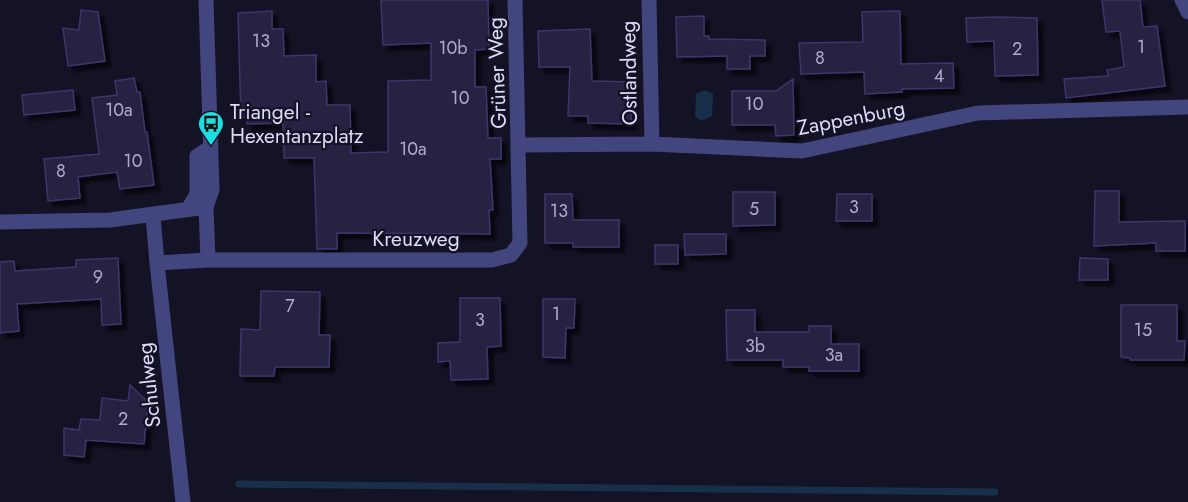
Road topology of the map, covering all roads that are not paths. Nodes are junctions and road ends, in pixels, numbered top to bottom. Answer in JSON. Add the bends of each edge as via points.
{"nodes":[{"id":1,"x":206,"y":0,"type":"edge"},
{"id":2,"x":515,"y":0,"type":"edge"},
{"id":3,"x":648,"y":0,"type":"edge"},
{"id":4,"x":1182,"y":0,"type":"edge"},
{"id":5,"x":1188,"y":12,"type":"edge"},
{"id":6,"x":1188,"y":107,"type":"edge"},
{"id":7,"x":652,"y":144,"type":"junction"},
{"id":8,"x":520,"y":145,"type":"junction"},
{"id":9,"x":211,"y":147,"type":"junction"},
{"id":10,"x":206,"y":207,"type":"junction"},
{"id":11,"x":188,"y":208,"type":"junction"},
{"id":12,"x":153,"y":216,"type":"junction"},
{"id":13,"x":0,"y":222,"type":"edge"},
{"id":14,"x":208,"y":260,"type":"junction"},
{"id":15,"x":157,"y":263,"type":"junction"},
{"id":16,"x":183,"y":502,"type":"edge"}],
"edges":[{"from":1,"to":9,"type":"street"},
{"from":2,"to":8,"type":"street","name":"Grüner Weg"},
{"from":3,"to":7,"type":"street","name":"Ostlandweg"},
{"from":4,"to":5,"type":"street"},
{"from":6,"to":7,"type":"street","name":"Zappenburg","via":[[978,113],[802,151]]},
{"from":7,"to":8,"type":"street","name":"Zappenburg"},
{"from":8,"to":14,"type":"street","name":"Kreuzweg","via":[[520,243],[511,255],[492,260]]},
{"from":9,"to":10,"type":"street","via":[[212,189]]},
{"from":9,"to":11,"type":"street","via":[[197,156],[197,194]]},
{"from":10,"to":11,"type":"street"},
{"from":10,"to":14,"type":"street"},
{"from":11,"to":12,"type":"street"},
{"from":12,"to":13,"type":"street"},
{"from":12,"to":15,"type":"street","name":"Schulweg"},
{"from":14,"to":15,"type":"street","name":"Kreuzweg"},
{"from":15,"to":16,"type":"street","name":"Schulweg"}]}
